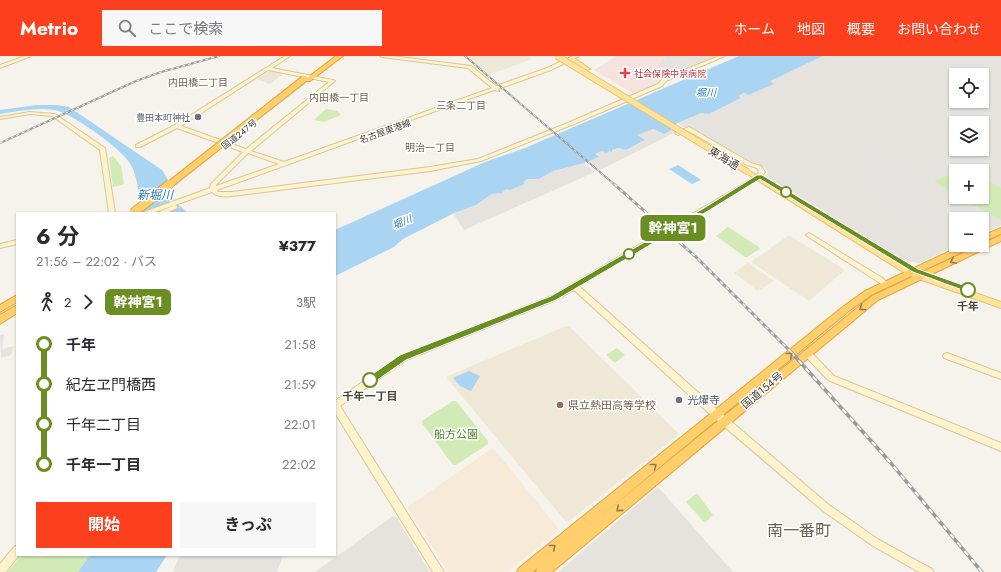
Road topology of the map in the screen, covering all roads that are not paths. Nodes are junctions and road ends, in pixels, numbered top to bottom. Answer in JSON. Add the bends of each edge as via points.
{"nodes":[{"id":1,"x":29,"y":56,"type":"edge"},
{"id":2,"x":288,"y":56,"type":"edge"},
{"id":3,"x":333,"y":56,"type":"edge"},
{"id":4,"x":340,"y":56,"type":"edge"},
{"id":5,"x":382,"y":56,"type":"edge"},
{"id":6,"x":423,"y":56,"type":"edge"},
{"id":7,"x":557,"y":56,"type":"edge"},
{"id":8,"x":562,"y":56,"type":"edge"},
{"id":9,"x":584,"y":56,"type":"edge"},
{"id":10,"x":722,"y":56,"type":"edge"},
{"id":11,"x":575,"y":59,"type":"edge"},
{"id":12,"x":416,"y":60,"type":"junction"},
{"id":13,"x":566,"y":64,"type":"junction"},
{"id":14,"x":0,"y":67,"type":"edge"},
{"id":15,"x":268,"y":69,"type":"junction"},
{"id":16,"x":308,"y":78,"type":"junction"},
{"id":17,"x":496,"y":89,"type":"junction"},
{"id":18,"x":0,"y":118,"type":"edge"},
{"id":19,"x":673,"y":125,"type":"junction"},
{"id":20,"x":177,"y":126,"type":"junction"},
{"id":21,"x":678,"y":133,"type":"dead end"},
{"id":22,"x":138,"y":146,"type":"dead end"},
{"id":23,"x":247,"y":152,"type":"junction"},
{"id":24,"x":285,"y":164,"type":"junction"},
{"id":25,"x":758,"y":177,"type":"junction"},
{"id":26,"x":214,"y":191,"type":"junction"},
{"id":27,"x":185,"y":201,"type":"junction"},
{"id":28,"x":175,"y":207,"type":"junction"},
{"id":29,"x":112,"y":212,"type":"edge"},
{"id":30,"x":134,"y":212,"type":"edge"},
{"id":31,"x":139,"y":212,"type":"edge"},
{"id":32,"x":149,"y":212,"type":"edge"},
{"id":33,"x":158,"y":212,"type":"edge"},
{"id":34,"x":163,"y":212,"type":"edge"},
{"id":35,"x":1001,"y":231,"type":"edge"},
{"id":36,"x":809,"y":235,"type":"dead end"},
{"id":37,"x":989,"y":236,"type":"edge"},
{"id":38,"x":16,"y":238,"type":"edge"},
{"id":39,"x":1001,"y":238,"type":"edge"},
{"id":40,"x":0,"y":242,"type":"edge"},
{"id":41,"x":16,"y":242,"type":"edge"},
{"id":42,"x":0,"y":246,"type":"edge"},
{"id":43,"x":957,"y":252,"type":"edge"},
{"id":44,"x":918,"y":274,"type":"junction"},
{"id":45,"x":885,"y":285,"type":"junction"},
{"id":46,"x":574,"y":286,"type":"junction"},
{"id":47,"x":16,"y":293,"type":"edge"},
{"id":48,"x":16,"y":299,"type":"edge"},
{"id":49,"x":1001,"y":301,"type":"edge"},
{"id":50,"x":16,"y":303,"type":"edge"},
{"id":51,"x":0,"y":304,"type":"edge"},
{"id":52,"x":1001,"y":304,"type":"edge"},
{"id":53,"x":0,"y":309,"type":"edge"},
{"id":54,"x":16,"y":309,"type":"edge"},
{"id":55,"x":0,"y":314,"type":"edge"},
{"id":56,"x":0,"y":320,"type":"edge"},
{"id":57,"x":807,"y":352,"type":"junction"},
{"id":58,"x":947,"y":356,"type":"dead end"},
{"id":59,"x":1001,"y":376,"type":"edge"},
{"id":60,"x":336,"y":404,"type":"edge"},
{"id":61,"x":336,"y":407,"type":"edge"},
{"id":62,"x":720,"y":418,"type":"junction"},
{"id":63,"x":1001,"y":447,"type":"edge"},
{"id":64,"x":16,"y":551,"type":"edge"},
{"id":65,"x":0,"y":572,"type":"edge"},
{"id":66,"x":438,"y":572,"type":"edge"},
{"id":67,"x":523,"y":572,"type":"edge"},
{"id":68,"x":542,"y":572,"type":"edge"},
{"id":69,"x":929,"y":572,"type":"edge"}],
"edges":[{"from":1,"to":14,"type":"street"},
{"from":2,"to":15,"type":"street"},
{"from":3,"to":16,"type":"highway","name":"国道247号"},
{"from":4,"to":16,"type":"highway","name":"国道247号"},
{"from":5,"to":12,"type":"street"},
{"from":6,"to":12,"type":"street"},
{"from":7,"to":19,"type":"main road","name":"東海通","bridge":true},
{"from":8,"to":19,"type":"main road","name":"東海通","bridge":true},
{"from":9,"to":11,"type":"street","name":"名古屋東港線"},
{"from":10,"to":26,"type":"street","via":[[664,80],[660,85],[479,160],[436,168],[232,194],[221,195]]},
{"from":11,"to":13,"type":"street","name":"名古屋東港線"},
{"from":11,"to":19,"type":"main road","via":[[587,69],[657,111]]},
{"from":12,"to":17,"type":"street","via":[[470,67]]},
{"from":13,"to":17,"type":"street","name":"名古屋東港線"},
{"from":13,"to":19,"type":"main road","bridge":true,"via":[[665,124]]},
{"from":15,"to":16,"type":"street"},
{"from":15,"to":20,"type":"street"},
{"from":16,"to":23,"type":"street","via":[[333,81]]},
{"from":16,"to":30,"type":"highway","name":"国道247号","bridge":true},
{"from":16,"to":31,"type":"highway","name":"国道247号","bridge":true},
{"from":17,"to":24,"type":"street","name":"名古屋東港線"},
{"from":17,"to":26,"type":"street","name":"名古屋東港線"},
{"from":18,"to":29,"type":"street","via":[[30,113],[53,115],[103,150]]},
{"from":19,"to":25,"type":"main road","name":"東海通","bridge":true},
{"from":20,"to":22,"type":"street"},
{"from":20,"to":23,"type":"street"},
{"from":21,"to":25,"type":"street","via":[[689,129],[759,168],[762,171]]},
{"from":23,"to":24,"type":"street"},
{"from":23,"to":26,"type":"street","via":[[213,185]]},
{"from":24,"to":26,"type":"street","name":"名古屋東港線"},
{"from":25,"to":44,"type":"main road","name":"東海通"},
{"from":25,"to":46,"type":"street"},
{"from":26,"to":27,"type":"street","name":"名古屋東港線"},
{"from":27,"to":28,"type":"street"},
{"from":27,"to":32,"type":"street"},
{"from":28,"to":33,"type":"street"},
{"from":28,"to":34,"type":"street"},
{"from":35,"to":37,"type":"highway"},
{"from":36,"to":45,"type":"street"},
{"from":38,"to":40,"type":"street"},
{"from":39,"to":44,"type":"highway","name":"国道154号","one_way":true},
{"from":41,"to":42,"type":"street"},
{"from":43,"to":44,"type":"highway","name":"国道154号"},
{"from":44,"to":45,"type":"highway","name":"国道154号"},
{"from":44,"to":49,"type":"main road","name":"東海通"},
{"from":44,"to":52,"type":"main road","name":"東海通"},
{"from":44,"to":57,"type":"highway","name":"国道154号","one_way":true,"via":[[875,298]]},
{"from":62,"to":45,"type":"highway","name":"国道154号","one_way":true,"via":[[847,308]]},
{"from":46,"to":60,"type":"street","via":[[554,298],[403,358]]},
{"from":46,"to":62,"type":"street"},
{"from":47,"to":51,"type":"highway"},
{"from":48,"to":53,"type":"highway"},
{"from":50,"to":55,"type":"highway"},
{"from":54,"to":56,"type":"highway"},
{"from":57,"to":62,"type":"highway","name":"国道154号"},
{"from":57,"to":63,"type":"street","via":[[831,378]]},
{"from":58,"to":59,"type":"street"},
{"from":61,"to":66,"type":"street"},
{"from":67,"to":62,"type":"highway","name":"国道154号","one_way":true},
{"from":62,"to":68,"type":"highway","name":"国道154号","one_way":true},
{"from":62,"to":69,"type":"street","via":[[826,508],[876,543]]},
{"from":64,"to":65,"type":"street"}]}
